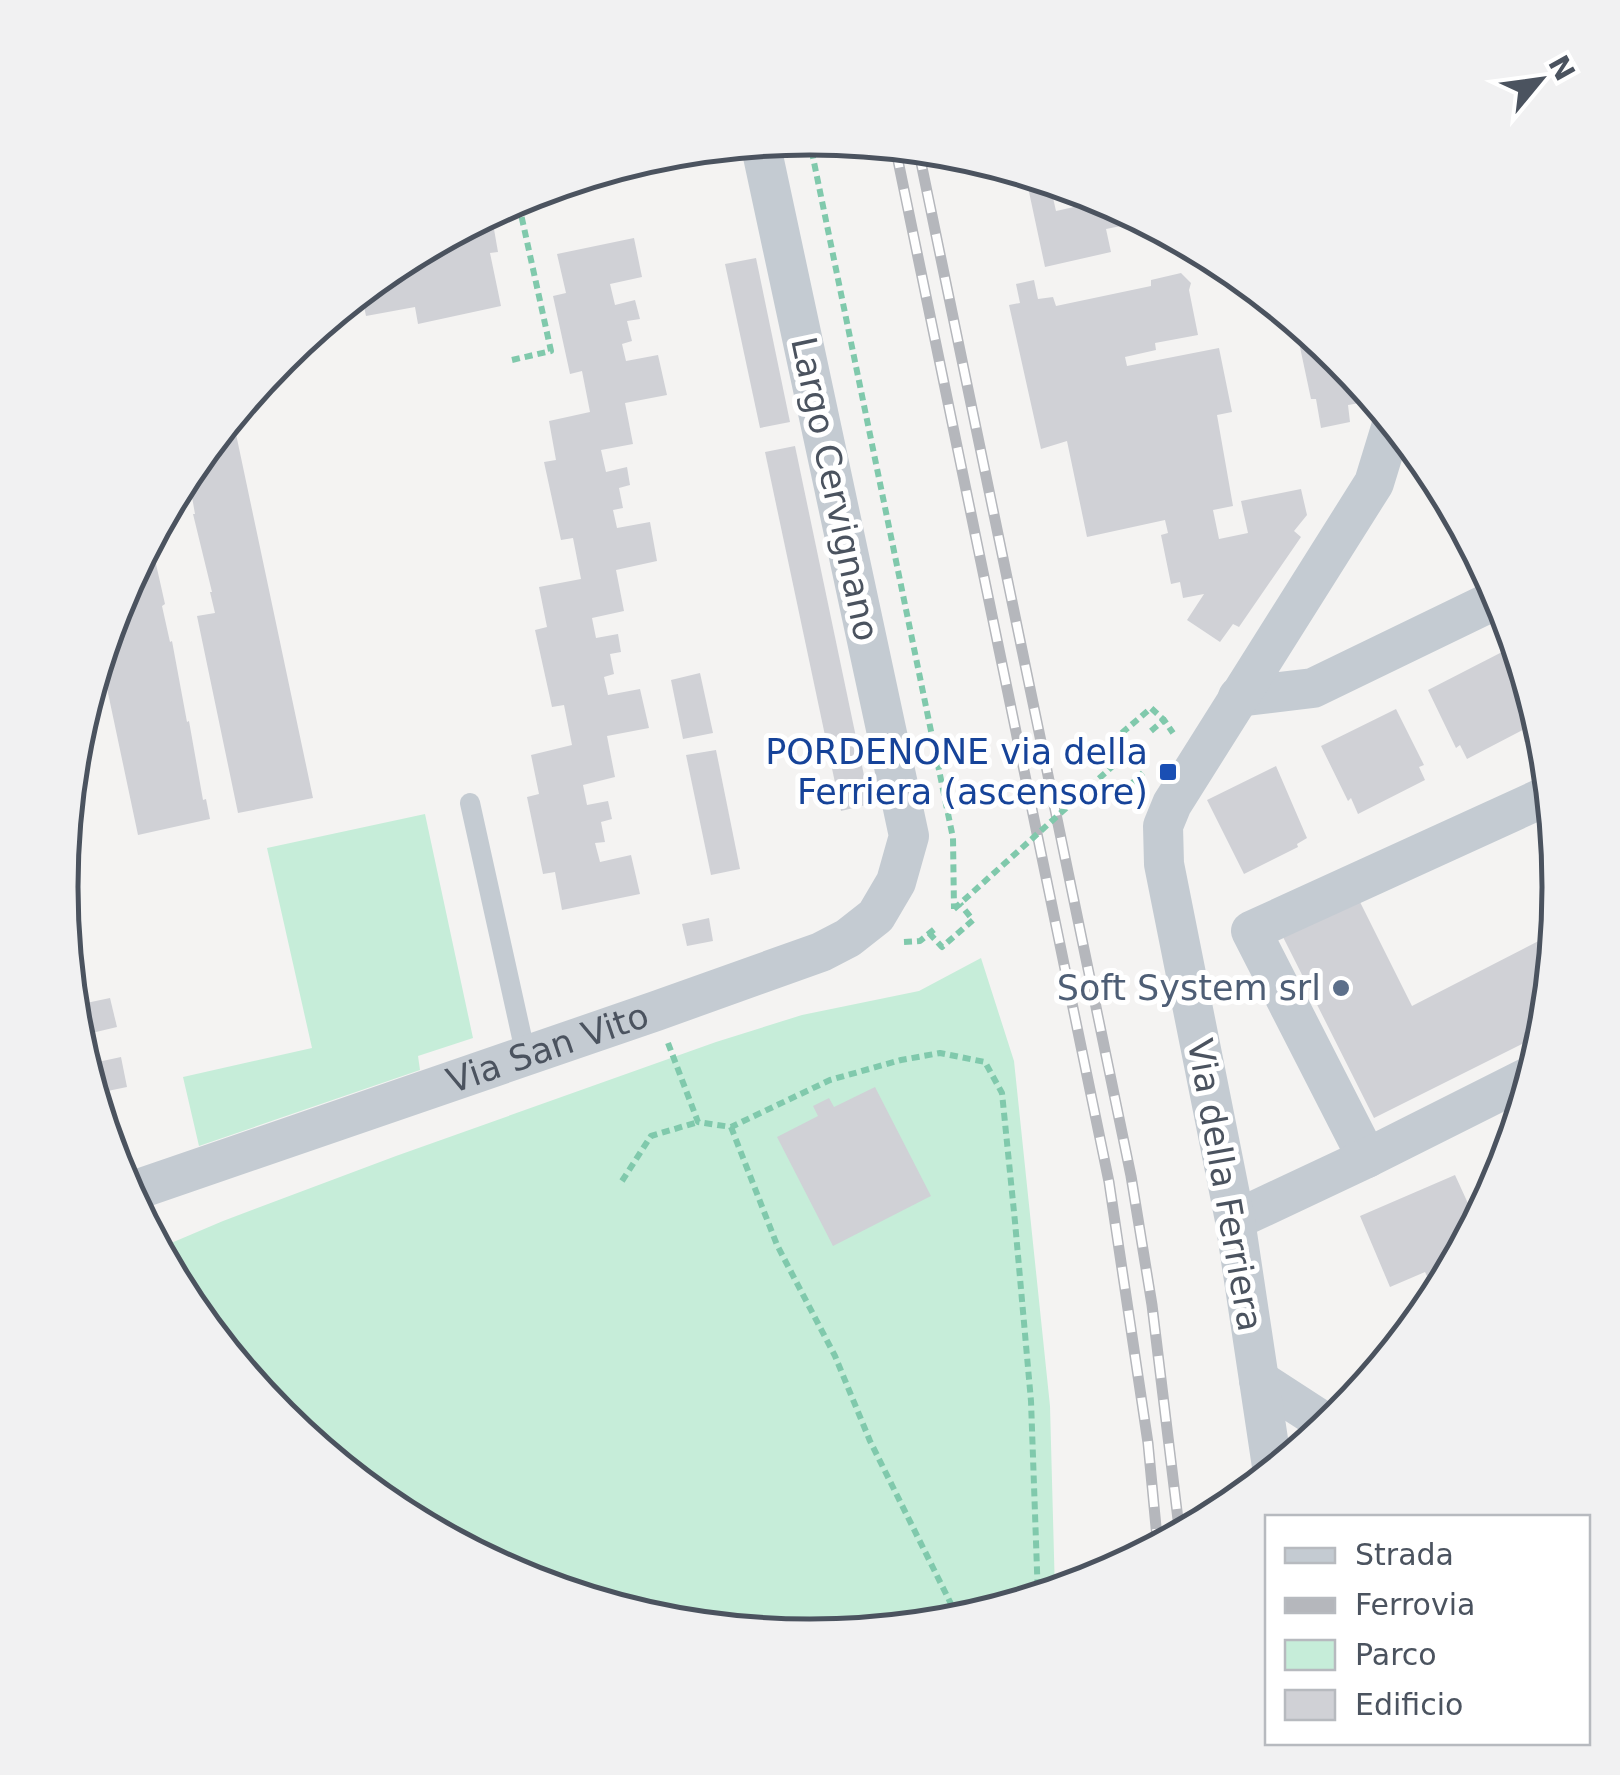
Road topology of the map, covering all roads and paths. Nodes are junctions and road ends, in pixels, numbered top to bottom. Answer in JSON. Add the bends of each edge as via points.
{"nodes":[{"id":1,"x":813,"y":155,"type":"edge"},
{"id":2,"x":763,"y":157,"type":"edge"},
{"id":3,"x":522,"y":215,"type":"edge"},
{"id":4,"x":512,"y":360,"type":"dead end"},
{"id":5,"x":1388,"y":438,"type":"edge"},
{"id":6,"x":1486,"y":604,"type":"edge"},
{"id":7,"x":1238,"y":698,"type":"junction"},
{"id":8,"x":1164,"y":720,"type":"dead end"},
{"id":9,"x":1537,"y":800,"type":"edge"},
{"id":10,"x":470,"y":803,"type":"dead end"},
{"id":11,"x":909,"y":836,"type":"joint"},
{"id":12,"x":957,"y":907,"type":"junction"},
{"id":13,"x":929,"y":934,"type":"dead end"},
{"id":14,"x":656,"y":1011,"type":"junction"},
{"id":15,"x":526,"y":1056,"type":"junction"},
{"id":16,"x":1516,"y":1083,"type":"edge"},
{"id":17,"x":698,"y":1122,"type":"junction"},
{"id":18,"x":731,"y":1127,"type":"junction"},
{"id":19,"x":1367,"y":1158,"type":"junction"},
{"id":20,"x":622,"y":1180,"type":"dead end"},
{"id":21,"x":142,"y":1188,"type":"edge"},
{"id":22,"x":1236,"y":1220,"type":"junction"},
{"id":23,"x":1259,"y":1380,"type":"junction"},
{"id":24,"x":1316,"y":1417,"type":"edge"},
{"id":25,"x":1271,"y":1457,"type":"edge"},
{"id":26,"x":1038,"y":1583,"type":"edge"},
{"id":27,"x":952,"y":1606,"type":"edge"}],
"edges":[{"from":1,"to":12,"type":"path","via":[[954,838]]},
{"from":2,"to":11,"type":"street","name":"Largo Cervignano"},
{"from":3,"to":4,"type":"path","via":[[551,351]]},
{"from":5,"to":7,"type":"street","name":"Via della Ferriera","via":[[1374,483]]},
{"from":6,"to":7,"type":"street","via":[[1314,688]]},
{"from":7,"to":22,"type":"street","name":"Via della Ferriera","via":[[1164,826],[1164,864]]},
{"from":8,"to":12,"type":"path","bridge":true,"via":[[1151,708],[1116,738],[1131,750]]},
{"from":9,"to":19,"type":"street","via":[[1250,930]]},
{"from":10,"to":15,"type":"lane"},
{"from":11,"to":14,"type":"street","name":"Via San Vito","via":[[896,882],[876,916],[848,938]]},
{"from":12,"to":13,"type":"path","via":[[973,920],[942,947]]},
{"from":14,"to":15,"type":"street","name":"Via San Vito"},
{"from":14,"to":17,"type":"path"},
{"from":15,"to":21,"type":"street","name":"Via San Vito"},
{"from":16,"to":19,"type":"street"},
{"from":17,"to":18,"type":"path"},
{"from":17,"to":20,"type":"path","via":[[651,1136]]},
{"from":18,"to":26,"type":"path","via":[[830,1080],[902,1060],[940,1053],[985,1062],[1002,1093],[1016,1222],[1032,1401]]},
{"from":18,"to":27,"type":"path","via":[[778,1245]]},
{"from":19,"to":22,"type":"street"},
{"from":22,"to":23,"type":"street","name":"Via della Ferriera"},
{"from":23,"to":24,"type":"street"},
{"from":23,"to":25,"type":"street","name":"Via della Ferriera"}]}
